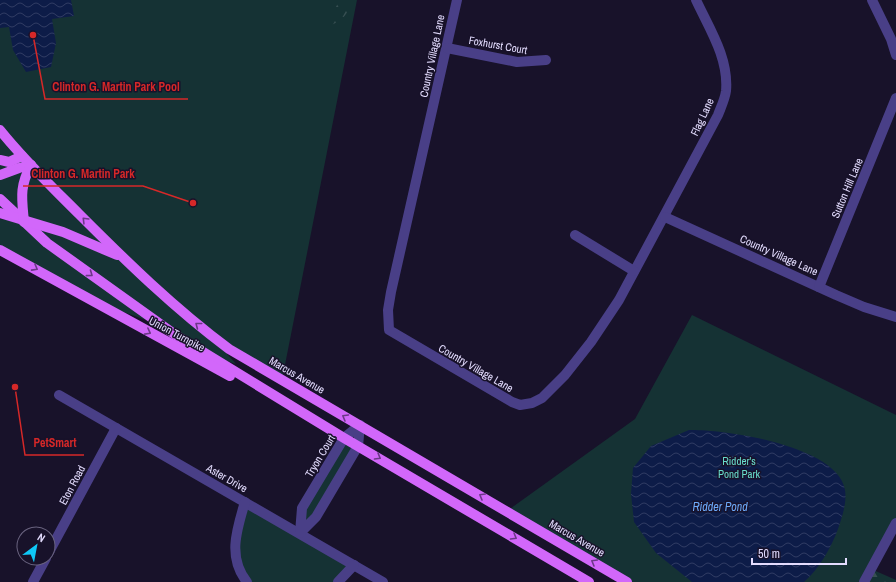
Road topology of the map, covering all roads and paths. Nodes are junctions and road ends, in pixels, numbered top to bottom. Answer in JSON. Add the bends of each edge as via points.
{"nodes":[{"id":1,"x":457,"y":0,"type":"edge"},
{"id":2,"x":696,"y":0,"type":"edge"},
{"id":3,"x":872,"y":0,"type":"edge"},
{"id":4,"x":447,"y":48,"type":"junction"},
{"id":5,"x":896,"y":55,"type":"edge"},
{"id":6,"x":546,"y":60,"type":"dead end"},
{"id":7,"x":896,"y":98,"type":"edge"},
{"id":8,"x":0,"y":130,"type":"edge"},
{"id":9,"x":22,"y":156,"type":"junction"},
{"id":10,"x":0,"y":160,"type":"edge"},
{"id":11,"x":32,"y":165,"type":"junction"},
{"id":12,"x":0,"y":175,"type":"edge"},
{"id":13,"x":0,"y":199,"type":"edge"},
{"id":14,"x":0,"y":213,"type":"edge"},
{"id":15,"x":665,"y":217,"type":"junction"},
{"id":16,"x":0,"y":221,"type":"edge"},
{"id":17,"x":24,"y":222,"type":"junction"},
{"id":18,"x":576,"y":235,"type":"dead end"},
{"id":19,"x":0,"y":250,"type":"edge"},
{"id":20,"x":123,"y":258,"type":"junction"},
{"id":21,"x":634,"y":271,"type":"junction"},
{"id":22,"x":819,"y":287,"type":"junction"},
{"id":23,"x":896,"y":317,"type":"edge"},
{"id":24,"x":59,"y":395,"type":"dead end"},
{"id":25,"x":360,"y":425,"type":"junction"},
{"id":26,"x":116,"y":428,"type":"junction"},
{"id":27,"x":344,"y":438,"type":"junction"},
{"id":28,"x":358,"y":446,"type":"junction"},
{"id":29,"x":245,"y":502,"type":"junction"},
{"id":30,"x":896,"y":523,"type":"edge"},
{"id":31,"x":300,"y":533,"type":"junction"},
{"id":32,"x":56,"y":539,"type":"edge"},
{"id":33,"x":354,"y":565,"type":"junction"},
{"id":34,"x":42,"y":566,"type":"edge"},
{"id":35,"x":33,"y":582,"type":"edge"},
{"id":36,"x":247,"y":582,"type":"edge"},
{"id":37,"x":338,"y":582,"type":"edge"},
{"id":38,"x":383,"y":582,"type":"edge"},
{"id":39,"x":589,"y":582,"type":"edge"},
{"id":40,"x":628,"y":582,"type":"edge"},
{"id":41,"x":864,"y":582,"type":"edge"}],
"edges":[{"from":1,"to":4,"type":"street","name":"Country Village Lane"},
{"from":2,"to":15,"type":"street","name":"Flag Lane","via":[[720,51],[726,74],[726,93],[718,115]]},
{"from":3,"to":5,"type":"street"},
{"from":4,"to":6,"type":"street","name":"Foxhurst Court","via":[[517,62]]},
{"from":4,"to":21,"type":"street","name":"Country Village Lane","via":[[391,292],[388,330],[512,402],[520,405],[532,403],[542,398],[565,375],[592,342]]},
{"from":7,"to":22,"type":"street","name":"Sutton Hill Lane"},
{"from":8,"to":9,"type":"main road","name":"Marcus Avenue"},
{"from":9,"to":10,"type":"main road","via":[[9,162]]},
{"from":9,"to":11,"type":"main road","name":"Marcus Avenue"},
{"from":11,"to":12,"type":"main road"},
{"from":11,"to":17,"type":"main road","via":[[22,188]]},
{"from":20,"to":11,"type":"main road","name":"Marcus Avenue","one_way":true},
{"from":13,"to":17,"type":"main road"},
{"from":14,"to":17,"type":"main road"},
{"from":15,"to":21,"type":"street","name":"Country Village Lane"},
{"from":15,"to":22,"type":"street","name":"Country Village Lane"},
{"from":16,"to":17,"type":"main road"},
{"from":17,"to":20,"type":"main road","via":[[63,232]]},
{"from":17,"to":27,"type":"main road","one_way":true,"via":[[47,243],[177,336]]},
{"from":18,"to":21,"type":"street"},
{"from":19,"to":27,"type":"main road","name":"Union Turnpike","one_way":true},
{"from":25,"to":20,"type":"main road","name":"Marcus Avenue","one_way":true,"via":[[228,349],[178,310]]},
{"from":22,"to":23,"type":"street","name":"Country Village Lane","via":[[864,307]]},
{"from":24,"to":26,"type":"street","name":"Aster Drive"},
{"from":25,"to":27,"type":"street","name":"Tryon Court"},
{"from":25,"to":28,"type":"street"},
{"from":40,"to":25,"type":"main road","name":"Marcus Avenue","one_way":true},
{"from":26,"to":29,"type":"street","name":"Aster Drive"},
{"from":26,"to":32,"type":"street","name":"Eton Road"},
{"from":27,"to":28,"type":"main road"},
{"from":27,"to":31,"type":"street","name":"Tryon Court","via":[[302,508]]},
{"from":28,"to":31,"type":"street","via":[[316,517]]},
{"from":28,"to":39,"type":"main road","one_way":true},
{"from":29,"to":31,"type":"street","name":"Aster Drive"},
{"from":29,"to":36,"type":"street","via":[[235,534],[234,549],[236,560]]},
{"from":30,"to":41,"type":"street"},
{"from":31,"to":33,"type":"street","name":"Aster Drive"},
{"from":33,"to":37,"type":"street"},
{"from":33,"to":38,"type":"street","name":"Aster Drive"},
{"from":34,"to":35,"type":"street"}]}
